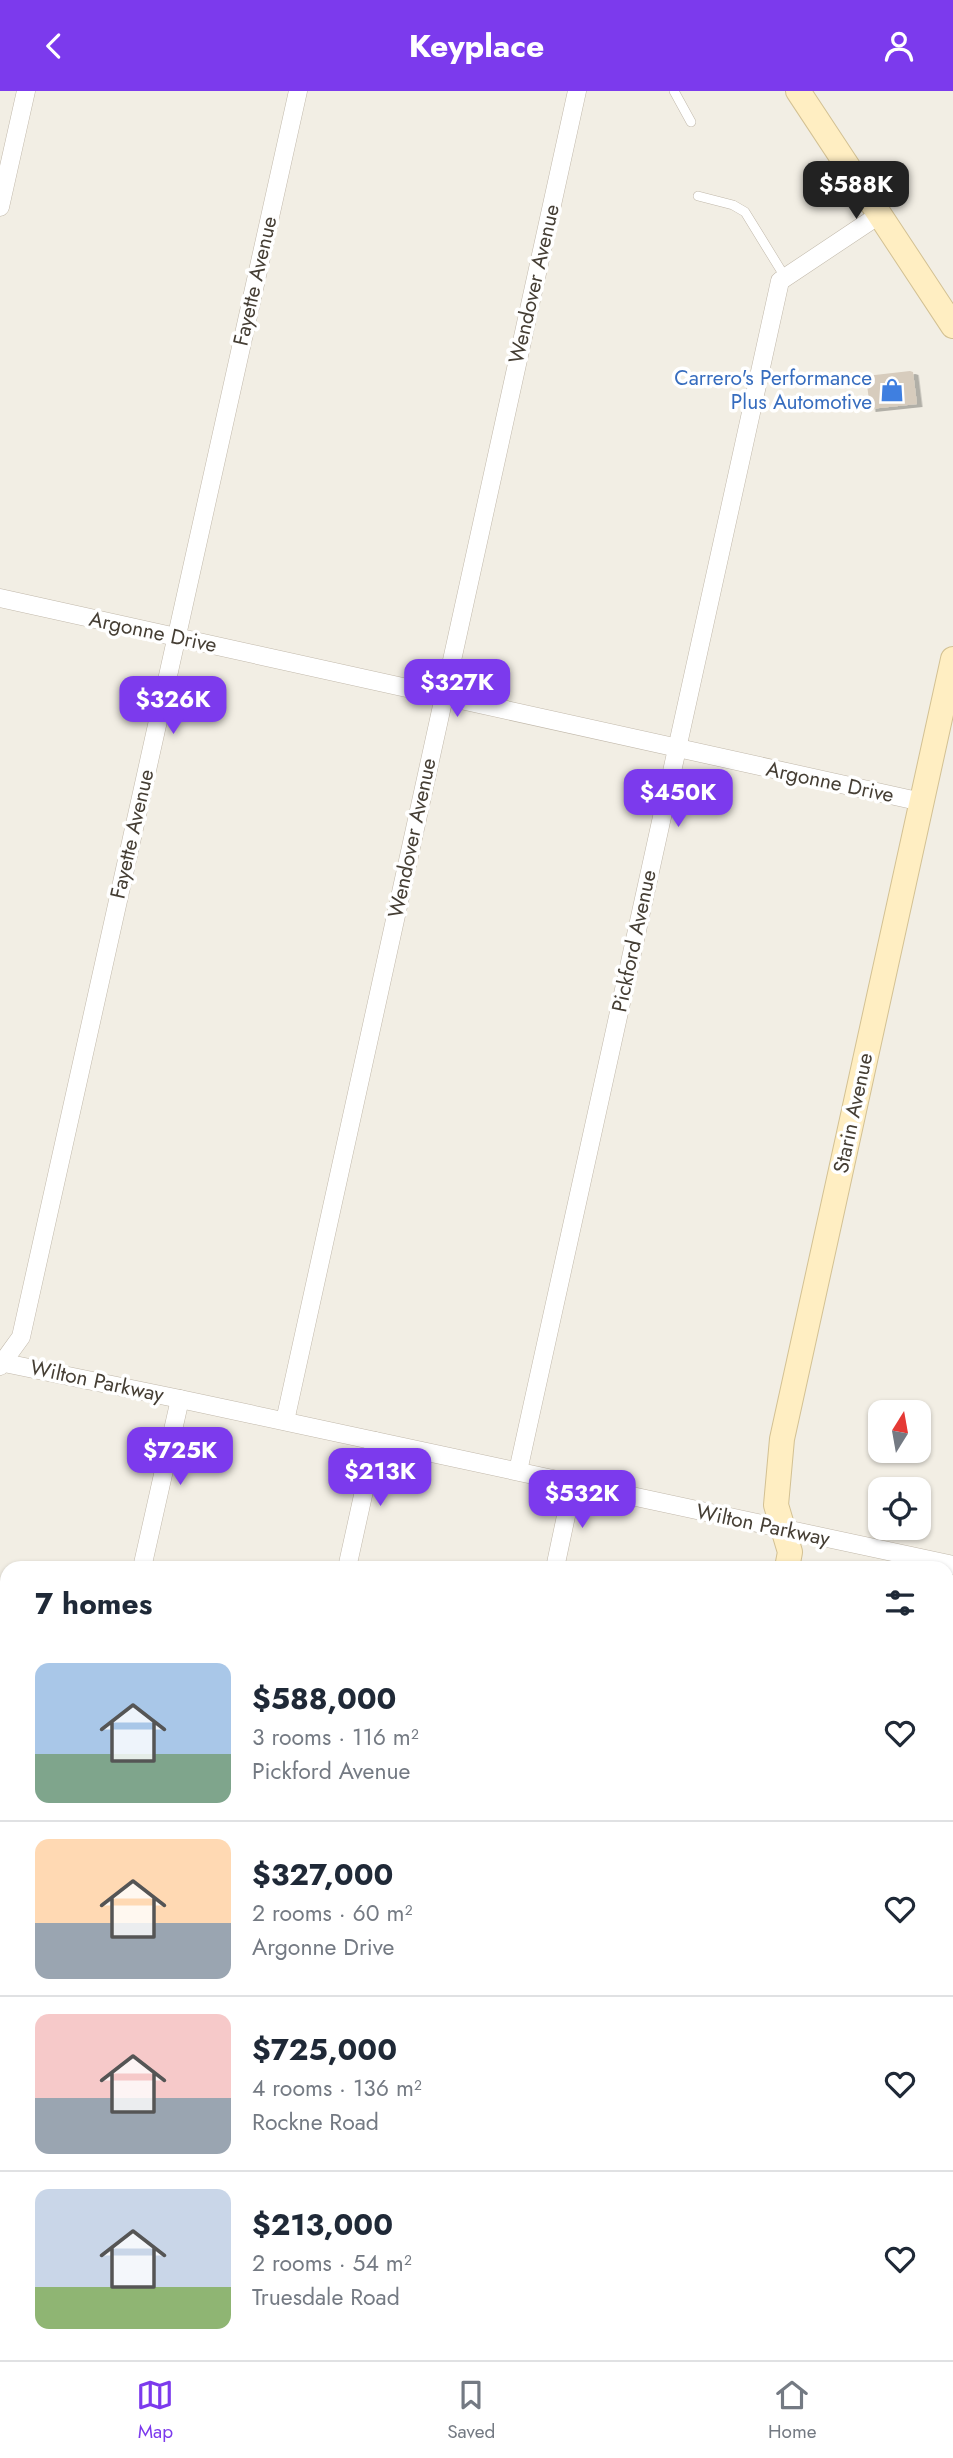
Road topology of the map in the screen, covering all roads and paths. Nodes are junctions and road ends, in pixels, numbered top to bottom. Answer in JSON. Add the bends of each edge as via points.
{"nodes":[{"id":1,"x":26,"y":91,"type":"edge"},
{"id":2,"x":298,"y":91,"type":"edge"},
{"id":3,"x":577,"y":91,"type":"edge"},
{"id":4,"x":674,"y":91,"type":"edge"},
{"id":5,"x":798,"y":91,"type":"edge"},
{"id":6,"x":691,"y":122,"type":"dead end"},
{"id":7,"x":698,"y":196,"type":"dead end"},
{"id":8,"x":0,"y":207,"type":"edge"},
{"id":9,"x":879,"y":215,"type":"junction"},
{"id":10,"x":785,"y":277,"type":"junction"},
{"id":11,"x":953,"y":326,"type":"edge"},
{"id":12,"x":0,"y":598,"type":"edge"},
{"id":13,"x":176,"y":637,"type":"junction"},
{"id":14,"x":953,"y":659,"type":"edge"},
{"id":15,"x":442,"y":697,"type":"junction"},
{"id":16,"x":676,"y":748,"type":"junction"},
{"id":17,"x":922,"y":802,"type":"junction"},
{"id":18,"x":1,"y":1362,"type":"edge"},
{"id":19,"x":180,"y":1399,"type":"junction"},
{"id":20,"x":285,"y":1421,"type":"junction"},
{"id":21,"x":375,"y":1441,"type":"junction"},
{"id":22,"x":518,"y":1471,"type":"junction"},
{"id":23,"x":573,"y":1483,"type":"junction"},
{"id":24,"x":785,"y":1529,"type":"junction"},
{"id":25,"x":144,"y":1561,"type":"edge"},
{"id":26,"x":349,"y":1561,"type":"edge"},
{"id":27,"x":556,"y":1561,"type":"edge"},
{"id":28,"x":788,"y":1561,"type":"edge"},
{"id":29,"x":934,"y":1561,"type":"edge"}],
"edges":[{"from":1,"to":8,"type":"street"},
{"from":2,"to":13,"type":"street","name":"Fayette Avenue"},
{"from":3,"to":15,"type":"street","name":"Wendover Avenue"},
{"from":4,"to":6,"type":"lane"},
{"from":5,"to":9,"type":"street"},
{"from":7,"to":10,"type":"lane","via":[[745,212]]},
{"from":9,"to":10,"type":"street"},
{"from":9,"to":11,"type":"street"},
{"from":10,"to":16,"type":"street","name":"Pickford Avenue","via":[[780,281]]},
{"from":12,"to":13,"type":"street","name":"Argonne Drive"},
{"from":13,"to":15,"type":"street","name":"Argonne Drive"},
{"from":13,"to":18,"type":"street","name":"Fayette Avenue","via":[[21,1337]]},
{"from":14,"to":17,"type":"street","name":"Starin Avenue"},
{"from":15,"to":16,"type":"street","name":"Argonne Drive"},
{"from":15,"to":20,"type":"street","name":"Wendover Avenue"},
{"from":16,"to":17,"type":"street","name":"Argonne Drive"},
{"from":16,"to":22,"type":"street","name":"Pickford Avenue"},
{"from":17,"to":24,"type":"street","name":"Starin Avenue","via":[[782,1439],[776,1505]]},
{"from":18,"to":19,"type":"street","name":"Wilton Parkway"},
{"from":19,"to":20,"type":"street","name":"Wilton Parkway"},
{"from":19,"to":25,"type":"street"},
{"from":20,"to":21,"type":"street","name":"Wilton Parkway"},
{"from":21,"to":22,"type":"street","name":"Wilton Parkway"},
{"from":21,"to":26,"type":"street"},
{"from":22,"to":23,"type":"street","name":"Wilton Parkway"},
{"from":23,"to":24,"type":"street","name":"Wilton Parkway"},
{"from":23,"to":27,"type":"street"},
{"from":24,"to":28,"type":"street","name":"Starin Avenue"},
{"from":24,"to":29,"type":"street","name":"Wilton Parkway"}]}
